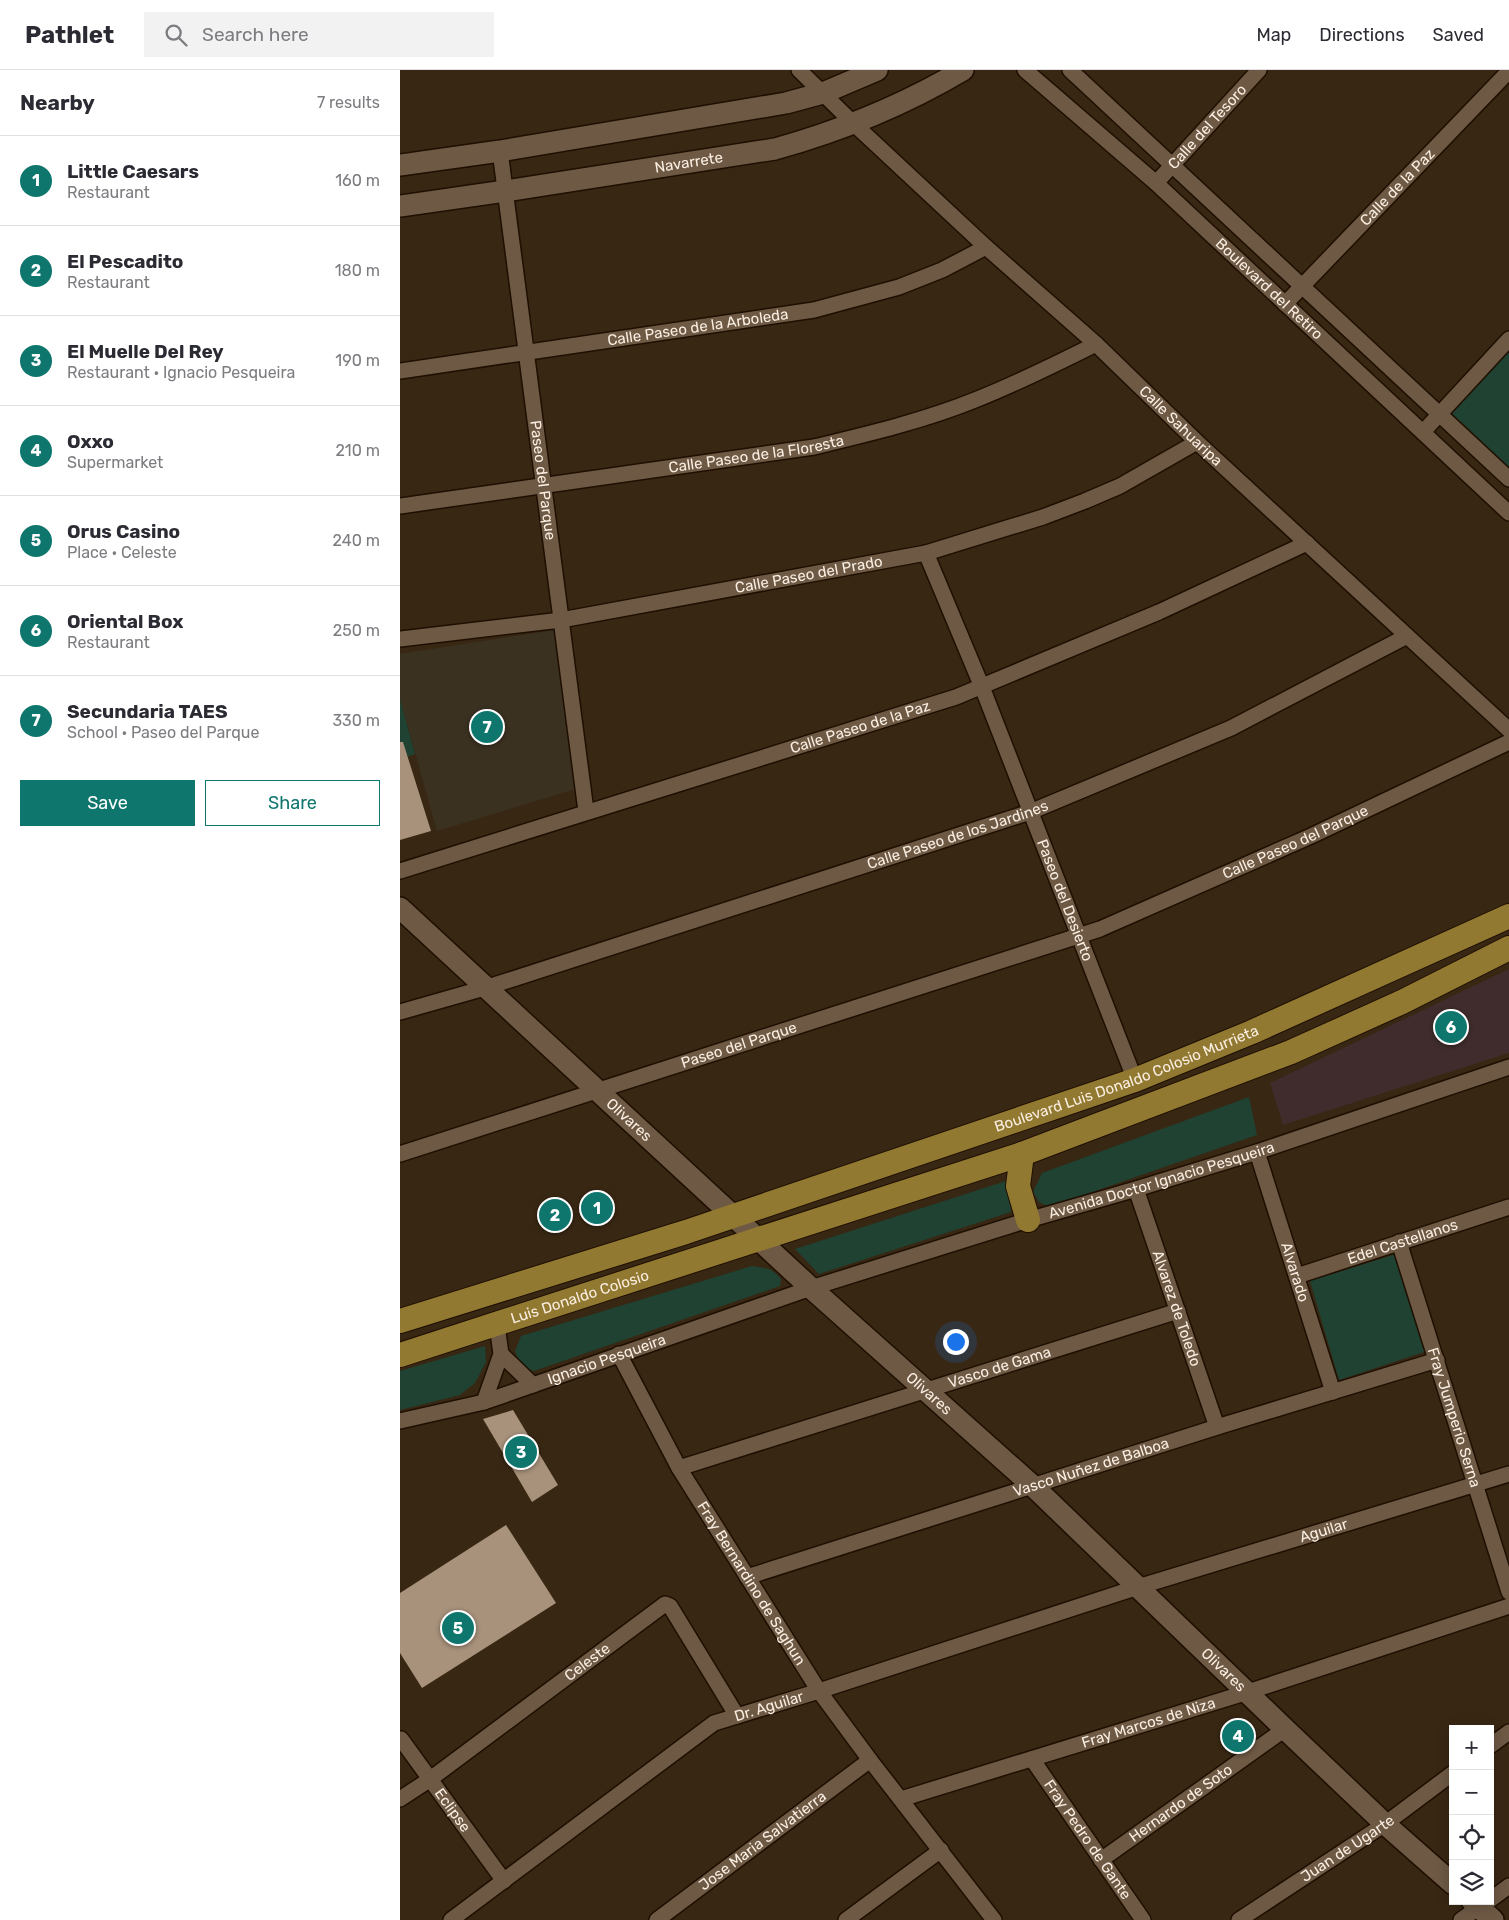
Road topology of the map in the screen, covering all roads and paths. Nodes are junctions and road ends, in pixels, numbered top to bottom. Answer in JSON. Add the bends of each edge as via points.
{"nodes":[{"id":1,"x":799,"y":70,"type":"edge"},
{"id":2,"x":877,"y":70,"type":"edge"},
{"id":3,"x":963,"y":70,"type":"edge"},
{"id":4,"x":1025,"y":70,"type":"edge"},
{"id":5,"x":1070,"y":70,"type":"edge"},
{"id":6,"x":1259,"y":70,"type":"edge"},
{"id":7,"x":1509,"y":71,"type":"edge"},
{"id":8,"x":823,"y":93,"type":"junction"},
{"id":9,"x":853,"y":123,"type":"junction"},
{"id":10,"x":500,"y":151,"type":"junction"},
{"id":11,"x":400,"y":165,"type":"edge"},
{"id":12,"x":1173,"y":166,"type":"junction"},
{"id":13,"x":1156,"y":183,"type":"junction"},
{"id":14,"x":505,"y":191,"type":"junction"},
{"id":15,"x":400,"y":206,"type":"edge"},
{"id":16,"x":986,"y":247,"type":"junction"},
{"id":17,"x":1302,"y":286,"type":"junction"},
{"id":18,"x":1286,"y":304,"type":"junction"},
{"id":19,"x":1509,"y":339,"type":"edge"},
{"id":20,"x":1096,"y":344,"type":"junction"},
{"id":21,"x":526,"y":353,"type":"junction"},
{"id":22,"x":400,"y":371,"type":"edge"},
{"id":23,"x":1439,"y":413,"type":"junction"},
{"id":24,"x":1423,"y":432,"type":"junction"},
{"id":25,"x":1197,"y":442,"type":"junction"},
{"id":26,"x":1509,"y":478,"type":"edge"},
{"id":27,"x":543,"y":484,"type":"junction"},
{"id":28,"x":400,"y":506,"type":"edge"},
{"id":29,"x":1509,"y":513,"type":"edge"},
{"id":30,"x":1307,"y":543,"type":"junction"},
{"id":31,"x":926,"y":553,"type":"junction"},
{"id":32,"x":561,"y":620,"type":"junction"},
{"id":33,"x":1407,"y":636,"type":"junction"},
{"id":34,"x":400,"y":639,"type":"edge"},
{"id":35,"x":982,"y":688,"type":"junction"},
{"id":36,"x":1509,"y":730,"type":"edge"},
{"id":37,"x":1509,"y":742,"type":"edge"},
{"id":38,"x":586,"y":812,"type":"junction"},
{"id":39,"x":1030,"y":812,"type":"junction"},
{"id":40,"x":400,"y":870,"type":"edge"},
{"id":41,"x":400,"y":908,"type":"edge"},
{"id":42,"x":1509,"y":916,"type":"edge"},
{"id":43,"x":1078,"y":937,"type":"junction"},
{"id":44,"x":1509,"y":948,"type":"edge"},
{"id":45,"x":488,"y":987,"type":"junction"},
{"id":46,"x":400,"y":1012,"type":"edge"},
{"id":47,"x":1509,"y":1067,"type":"edge"},
{"id":48,"x":1135,"y":1080,"type":"junction"},
{"id":49,"x":597,"y":1091,"type":"junction"},
{"id":50,"x":1257,"y":1152,"type":"junction"},
{"id":51,"x":400,"y":1154,"type":"edge"},
{"id":52,"x":1022,"y":1154,"type":"junction"},
{"id":53,"x":1136,"y":1190,"type":"junction"},
{"id":54,"x":1509,"y":1207,"type":"edge"},
{"id":55,"x":734,"y":1216,"type":"junction"},
{"id":56,"x":1028,"y":1220,"type":"junction"},
{"id":57,"x":686,"y":1232,"type":"junction"},
{"id":58,"x":760,"y":1239,"type":"junction"},
{"id":59,"x":1399,"y":1242,"type":"junction"},
{"id":60,"x":685,"y":1263,"type":"junction"},
{"id":61,"x":1298,"y":1276,"type":"junction"},
{"id":62,"x":811,"y":1288,"type":"junction"},
{"id":63,"x":1178,"y":1311,"type":"junction"},
{"id":64,"x":400,"y":1321,"type":"edge"},
{"id":65,"x":497,"y":1325,"type":"junction"},
{"id":66,"x":501,"y":1354,"type":"junction"},
{"id":67,"x":618,"y":1354,"type":"junction"},
{"id":68,"x":400,"y":1355,"type":"edge"},
{"id":69,"x":1437,"y":1360,"type":"junction"},
{"id":70,"x":533,"y":1385,"type":"junction"},
{"id":71,"x":925,"y":1389,"type":"junction"},
{"id":72,"x":1334,"y":1392,"type":"junction"},
{"id":73,"x":484,"y":1402,"type":"junction"},
{"id":74,"x":400,"y":1421,"type":"edge"},
{"id":75,"x":1217,"y":1427,"type":"junction"},
{"id":76,"x":679,"y":1468,"type":"junction"},
{"id":77,"x":1509,"y":1474,"type":"edge"},
{"id":78,"x":1477,"y":1485,"type":"junction"},
{"id":79,"x":1034,"y":1486,"type":"junction"},
{"id":80,"x":747,"y":1577,"type":"junction"},
{"id":81,"x":1138,"y":1586,"type":"junction"},
{"id":82,"x":1509,"y":1592,"type":"edge"},
{"id":83,"x":1509,"y":1606,"type":"edge"},
{"id":84,"x":819,"y":1691,"type":"junction"},
{"id":85,"x":1248,"y":1692,"type":"junction"},
{"id":86,"x":736,"y":1716,"type":"junction"},
{"id":87,"x":1285,"y":1730,"type":"junction"},
{"id":88,"x":1509,"y":1732,"type":"edge"},
{"id":89,"x":400,"y":1739,"type":"edge"},
{"id":90,"x":1494,"y":1743,"type":"edge"},
{"id":91,"x":870,"y":1760,"type":"junction"},
{"id":92,"x":1032,"y":1760,"type":"junction"},
{"id":93,"x":1449,"y":1776,"type":"edge"},
{"id":94,"x":429,"y":1780,"type":"junction"},
{"id":95,"x":400,"y":1798,"type":"edge"},
{"id":96,"x":901,"y":1799,"type":"junction"},
{"id":97,"x":1385,"y":1824,"type":"junction"},
{"id":98,"x":940,"y":1850,"type":"junction"},
{"id":99,"x":1101,"y":1860,"type":"junction"},
{"id":100,"x":1449,"y":1880,"type":"edge"},
{"id":101,"x":504,"y":1881,"type":"junction"},
{"id":102,"x":1509,"y":1886,"type":"edge"},
{"id":103,"x":1485,"y":1906,"type":"edge"},
{"id":104,"x":677,"y":1914,"type":"edge"},
{"id":105,"x":451,"y":1920,"type":"edge"},
{"id":106,"x":657,"y":1920,"type":"edge"},
{"id":107,"x":846,"y":1920,"type":"edge"},
{"id":108,"x":994,"y":1920,"type":"edge"},
{"id":109,"x":1143,"y":1920,"type":"edge"},
{"id":110,"x":1239,"y":1920,"type":"edge"},
{"id":111,"x":1461,"y":1920,"type":"edge"}],
"edges":[{"from":1,"to":8,"type":"street","name":"Calle Sahuaripa"},
{"from":2,"to":8,"type":"main road"},
{"from":3,"to":9,"type":"main road","name":"Navarrete","via":[[912,98]]},
{"from":4,"to":13,"type":"street","name":"Boulevard del Retiro"},
{"from":5,"to":12,"type":"street","name":"Boulevard del Retiro"},
{"from":6,"to":12,"type":"street","name":"Calle del Tesoro"},
{"from":7,"to":17,"type":"street","name":"Calle de la Paz"},
{"from":8,"to":9,"type":"street","name":"Calle Sahuaripa"},
{"from":8,"to":10,"type":"main road","via":[[754,109]]},
{"from":9,"to":14,"type":"main road","name":"Navarrete","via":[[775,149]]},
{"from":9,"to":16,"type":"street","name":"Calle Sahuaripa"},
{"from":10,"to":11,"type":"main road"},
{"from":10,"to":14,"type":"street","name":"Paseo del Parque"},
{"from":12,"to":13,"type":"street","name":"Calle del Tesoro"},
{"from":12,"to":17,"type":"street","name":"Boulevard del Retiro"},
{"from":13,"to":18,"type":"street","name":"Boulevard del Retiro"},
{"from":14,"to":15,"type":"main road","name":"Navarrete"},
{"from":14,"to":21,"type":"street","name":"Paseo del Parque"},
{"from":16,"to":20,"type":"street","name":"Calle Sahuaripa"},
{"from":16,"to":21,"type":"street","name":"Calle Paseo de la Arboleda","via":[[942,270],[899,287],[823,307]]},
{"from":17,"to":18,"type":"street","name":"Calle de la Paz"},
{"from":17,"to":23,"type":"street","name":"Boulevard del Retiro"},
{"from":18,"to":24,"type":"street","name":"Boulevard del Retiro"},
{"from":19,"to":23,"type":"street"},
{"from":20,"to":25,"type":"street","name":"Calle Sahuaripa"},
{"from":20,"to":27,"type":"street","name":"Calle Paseo de la Floresta","via":[[974,401],[865,435],[814,446]]},
{"from":21,"to":22,"type":"street","name":"Calle Paseo de la Arboleda"},
{"from":21,"to":27,"type":"street","name":"Paseo del Parque"},
{"from":23,"to":24,"type":"street"},
{"from":23,"to":26,"type":"street","name":"Boulevard del Retiro"},
{"from":24,"to":29,"type":"street","name":"Boulevard del Retiro"},
{"from":25,"to":30,"type":"street","name":"Calle Sahuaripa"},
{"from":25,"to":31,"type":"street","name":"Calle Paseo del Prado","via":[[1120,486],[1085,501]]},
{"from":27,"to":28,"type":"street","name":"Calle Paseo de la Floresta"},
{"from":27,"to":32,"type":"street","name":"Paseo del Parque"},
{"from":30,"to":33,"type":"street","name":"Calle Sahuaripa"},
{"from":30,"to":35,"type":"street","name":"Calle Paseo de la Paz"},
{"from":31,"to":32,"type":"street","name":"Calle Paseo del Prado"},
{"from":31,"to":35,"type":"street","name":"Paseo del Desierto"},
{"from":32,"to":34,"type":"street","name":"Calle Paseo del Prado"},
{"from":32,"to":38,"type":"street","name":"Paseo del Parque"},
{"from":33,"to":36,"type":"street","name":"Calle Sahuaripa"},
{"from":33,"to":39,"type":"street","name":"Calle Paseo de los Jardines","via":[[1231,728]]},
{"from":35,"to":38,"type":"street","name":"Calle Paseo de la Paz"},
{"from":35,"to":39,"type":"street","name":"Paseo del Desierto"},
{"from":37,"to":43,"type":"street","name":"Calle Paseo del Parque","via":[[1311,836]]},
{"from":38,"to":40,"type":"street","name":"Calle Paseo de la Paz"},
{"from":39,"to":43,"type":"street","name":"Paseo del Desierto"},
{"from":39,"to":45,"type":"street","name":"Calle Paseo de los Jardines"},
{"from":41,"to":45,"type":"main road","name":"Olivares"},
{"from":42,"to":48,"type":"main road","name":"Boulevard Luis Donaldo Colosio Murrieta","via":[[1252,1032]]},
{"from":43,"to":48,"type":"street","name":"Paseo del Desierto"},
{"from":43,"to":49,"type":"street","name":"Paseo del Parque"},
{"from":44,"to":52,"type":"main road","via":[[1292,1052]]},
{"from":45,"to":46,"type":"street","name":"Calle Paseo de los Jardines"},
{"from":45,"to":49,"type":"main road","name":"Olivares"},
{"from":47,"to":50,"type":"street","name":"Avenida Doctor Ignacio Pesqueira"},
{"from":48,"to":55,"type":"main road","name":"Boulevard Luis Donaldo Colosio Murrieta"},
{"from":49,"to":51,"type":"street","name":"Paseo del Parque"},
{"from":49,"to":55,"type":"main road","name":"Olivares"},
{"from":50,"to":53,"type":"street","name":"Avenida Doctor Ignacio Pesqueira"},
{"from":50,"to":61,"type":"street","name":"Alvarado"},
{"from":52,"to":56,"type":"main road","via":[[1018,1186]]},
{"from":52,"to":58,"type":"main road"},
{"from":53,"to":56,"type":"street","name":"Avenida Doctor Ignacio Pesqueira"},
{"from":53,"to":63,"type":"street","name":"Alvarez de Toledo"},
{"from":54,"to":59,"type":"street","name":"Edel Castellanos"},
{"from":55,"to":57,"type":"main road","name":"Luis Donaldo Colosio"},
{"from":55,"to":58,"type":"main road","name":"Olivares"},
{"from":56,"to":62,"type":"street","name":"Avenida Doctor Ignacio Pesqueira"},
{"from":57,"to":60,"type":"main road","via":[[690,1247]]},
{"from":57,"to":64,"type":"main road","name":"Luis Donaldo Colosio"},
{"from":58,"to":60,"type":"main road","name":"Luis Donaldo Colosio"},
{"from":58,"to":62,"type":"main road","name":"Olivares"},
{"from":59,"to":61,"type":"street","name":"Edel Castellanos"},
{"from":59,"to":69,"type":"street","name":"Fray Jumperio Serna"},
{"from":60,"to":65,"type":"main road","name":"Luis Donaldo Colosio"},
{"from":61,"to":72,"type":"street","name":"Alvarado"},
{"from":62,"to":67,"type":"street","name":"Ignacio Pesqueira"},
{"from":62,"to":71,"type":"main road","name":"Olivares"},
{"from":63,"to":71,"type":"street","name":"Vasco de Gama"},
{"from":63,"to":75,"type":"street","name":"Alvarez de Toledo"},
{"from":65,"to":66,"type":"street"},
{"from":65,"to":68,"type":"main road","name":"Luis Donaldo Colosio"},
{"from":66,"to":70,"type":"street"},
{"from":66,"to":73,"type":"street"},
{"from":67,"to":70,"type":"street","name":"Ignacio Pesqueira"},
{"from":67,"to":76,"type":"street","name":"Fray Bernardino de Saghun"},
{"from":69,"to":72,"type":"street","name":"Vasco Nuñez de Balboa"},
{"from":69,"to":78,"type":"street","name":"Fray Jumperio Serna"},
{"from":70,"to":73,"type":"street","name":"Ignacio Pesqueira"},
{"from":71,"to":76,"type":"street","name":"Vasco de Gama"},
{"from":71,"to":79,"type":"main road","name":"Olivares"},
{"from":72,"to":75,"type":"street","name":"Vasco Nuñez de Balboa"},
{"from":73,"to":74,"type":"street","name":"Ignacio Pesqueira"},
{"from":75,"to":79,"type":"street","name":"Vasco Nuñez de Balboa"},
{"from":76,"to":80,"type":"street","name":"Fray Bernardino de Saghun"},
{"from":77,"to":78,"type":"street","name":"Aguilar"},
{"from":78,"to":81,"type":"street","name":"Aguilar"},
{"from":78,"to":82,"type":"street","name":"Fray Jumperio Serna"},
{"from":79,"to":80,"type":"street","name":"Vasco Nuñez de Balboa"},
{"from":79,"to":81,"type":"main road","name":"Olivares"},
{"from":80,"to":84,"type":"street","name":"Fray Bernardino de Saghun"},
{"from":81,"to":84,"type":"street","name":"Dr. Aguilar"},
{"from":81,"to":85,"type":"main road","name":"Olivares"},
{"from":83,"to":85,"type":"street","name":"Fray Marcos de Niza"},
{"from":84,"to":86,"type":"street","name":"Dr. Aguilar"},
{"from":84,"to":91,"type":"street","name":"Fray Bernardino de Saghun"},
{"from":85,"to":87,"type":"main road","name":"Olivares"},
{"from":85,"to":92,"type":"street","name":"Fray Marcos de Niza"},
{"from":86,"to":94,"type":"street","name":"Celeste","via":[[667,1604]]},
{"from":86,"to":101,"type":"street","name":"Dr. Aguilar","via":[[706,1728]]},
{"from":87,"to":97,"type":"main road","name":"Olivares"},
{"from":87,"to":99,"type":"street","name":"Hernardo de Soto"},
{"from":88,"to":90,"type":"street"},
{"from":89,"to":94,"type":"street","name":"Eclipse"},
{"from":91,"to":96,"type":"street","name":"Fray Bernardino de Saghun"},
{"from":91,"to":104,"type":"street","name":"Jose Maria Salvatierra"},
{"from":92,"to":96,"type":"street","name":"Fray Marcos de Niza"},
{"from":92,"to":99,"type":"street","name":"Fray Pedro de Gante"},
{"from":93,"to":97,"type":"street","name":"Juan de Ugarte"},
{"from":94,"to":95,"type":"street","name":"Celeste"},
{"from":94,"to":101,"type":"street","name":"Eclipse"},
{"from":96,"to":98,"type":"street","name":"Fray Bernardino de Saghun"},
{"from":97,"to":100,"type":"main road","name":"Olivares"},
{"from":97,"to":110,"type":"street","name":"Juan de Ugarte"},
{"from":98,"to":107,"type":"street"},
{"from":98,"to":108,"type":"street","name":"Fray Bernardino de Saghun"},
{"from":99,"to":109,"type":"street","name":"Fray Pedro de Gante"},
{"from":101,"to":105,"type":"street","name":"Dr. Aguilar"},
{"from":102,"to":103,"type":"street"},
{"from":103,"to":111,"type":"street"},
{"from":104,"to":106,"type":"street","name":"Jose Maria Salvatierra"}]}
